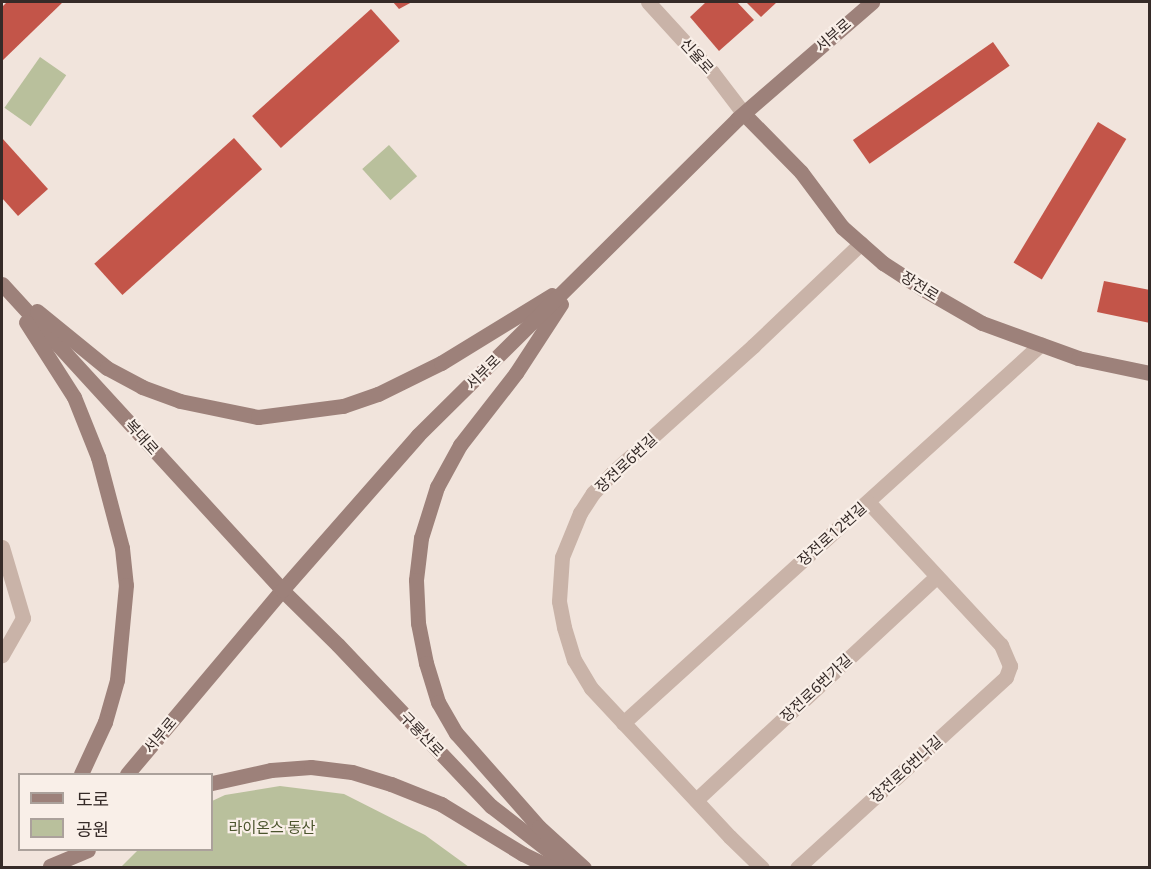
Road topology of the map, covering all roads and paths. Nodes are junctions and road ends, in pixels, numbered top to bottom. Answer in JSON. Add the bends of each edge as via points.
{"nodes":[{"id":1,"x":648,"y":2,"type":"edge"},
{"id":2,"x":872,"y":2,"type":"edge"},
{"id":3,"x":744,"y":114,"type":"junction"},
{"id":4,"x":861,"y":243,"type":"junction"},
{"id":5,"x":575,"y":281,"type":"junction"},
{"id":6,"x":2,"y":284,"type":"edge"},
{"id":7,"x":1041,"y":344,"type":"junction"},
{"id":8,"x":1149,"y":373,"type":"edge"},
{"id":9,"x":867,"y":502,"type":"junction"},
{"id":10,"x":2,"y":547,"type":"edge"},
{"id":11,"x":936,"y":577,"type":"junction"},
{"id":12,"x":282,"y":590,"type":"junction"},
{"id":13,"x":2,"y":655,"type":"edge"},
{"id":14,"x":623,"y":723,"type":"junction"},
{"id":15,"x":81,"y":773,"type":"edge"},
{"id":16,"x":128,"y":773,"type":"edge"},
{"id":17,"x":213,"y":783,"type":"edge"},
{"id":18,"x":696,"y":800,"type":"junction"},
{"id":19,"x":54,"y":851,"type":"edge"},
{"id":20,"x":62,"y":851,"type":"edge"},
{"id":21,"x":84,"y":851,"type":"edge"},
{"id":22,"x":50,"y":867,"type":"edge"},
{"id":23,"x":552,"y":867,"type":"edge"},
{"id":24,"x":571,"y":867,"type":"edge"},
{"id":25,"x":584,"y":867,"type":"edge"},
{"id":26,"x":762,"y":867,"type":"edge"},
{"id":27,"x":797,"y":867,"type":"edge"}],
"edges":[{"from":1,"to":3,"type":"street","name":"신율로","via":[[712,72]]},
{"from":2,"to":3,"type":"main road","name":"서부로"},
{"from":3,"to":4,"type":"main road","name":"장전로","via":[[801,172],[842,227]]},
{"from":3,"to":5,"type":"main road","name":"서부로"},
{"from":4,"to":7,"type":"main road","name":"장전로","via":[[922,289],[972,317]]},
{"from":4,"to":14,"type":"street","name":"장전로6번길","via":[[612,473],[576,520],[562,557],[559,579],[564,627],[574,660],[585,679]]},
{"from":5,"to":6,"type":"main road","via":[[441,363],[378,394],[343,406],[258,417],[180,401],[142,387],[107,368]]},
{"from":5,"to":12,"type":"main road","name":"서부로","via":[[418,435]]},
{"from":5,"to":25,"type":"main road","via":[[516,373],[460,445],[442,479],[421,538],[416,580],[418,623],[426,663],[456,733],[539,827]]},
{"from":6,"to":12,"type":"main road","name":"복대로"},
{"from":6,"to":15,"type":"main road","via":[[74,397],[98,457],[122,548],[126,585],[117,680],[105,722]]},
{"from":7,"to":8,"type":"main road","name":"장전로","via":[[1078,358]]},
{"from":7,"to":9,"type":"street","name":"장전로12번길"},
{"from":9,"to":11,"type":"street"},
{"from":9,"to":14,"type":"street","name":"장전로12번길"},
{"from":10,"to":13,"type":"street","via":[[23,618]]},
{"from":11,"to":18,"type":"street","name":"장전로6번가길"},
{"from":11,"to":27,"type":"street","name":"장전로6번나길","via":[[1001,645],[1010,666],[1006,677]]},
{"from":12,"to":16,"type":"main road","name":"서부로"},
{"from":12,"to":24,"type":"main road","name":"구룡산로","via":[[491,806]]},
{"from":14,"to":18,"type":"street","name":"장전로6번길"},
{"from":17,"to":23,"type":"main road","via":[[271,770],[352,772],[441,804],[523,854]]},
{"from":18,"to":26,"type":"street","name":"장전로6번길"},
{"from":19,"to":22,"type":"main road"},
{"from":20,"to":22,"type":"main road"},
{"from":21,"to":22,"type":"main road"}]}
